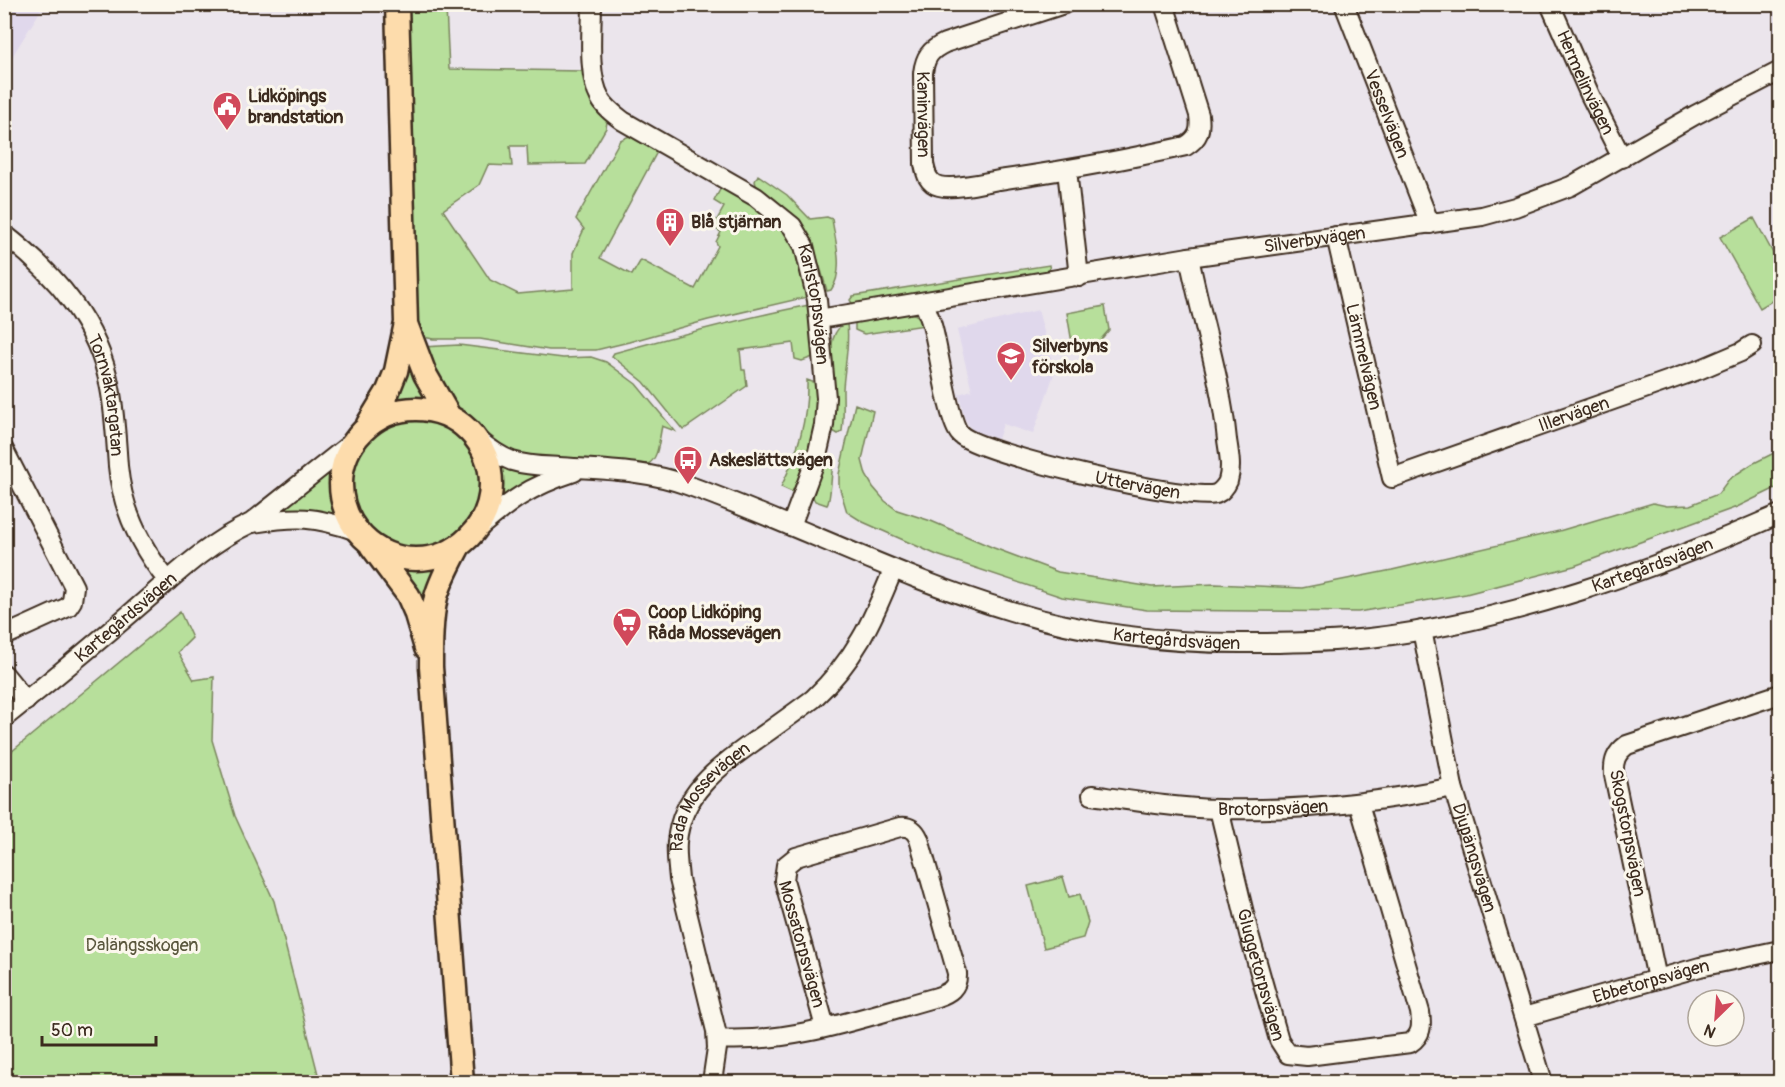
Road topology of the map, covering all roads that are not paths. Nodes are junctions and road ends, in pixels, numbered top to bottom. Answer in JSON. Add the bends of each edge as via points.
{"nodes":[{"id":1,"x":396,"y":4,"type":"edge"},
{"id":2,"x":592,"y":4,"type":"edge"},
{"id":3,"x":1064,"y":4,"type":"edge"},
{"id":4,"x":1164,"y":4,"type":"edge"},
{"id":5,"x":1344,"y":4,"type":"edge"},
{"id":6,"x":1550,"y":4,"type":"edge"},
{"id":7,"x":1780,"y":71,"type":"edge"},
{"id":8,"x":1622,"y":158,"type":"junction"},
{"id":9,"x":1067,"y":170,"type":"junction"},
{"id":10,"x":1430,"y":224,"type":"junction"},
{"id":11,"x":4,"y":234,"type":"edge"},
{"id":12,"x":1336,"y":236,"type":"junction"},
{"id":13,"x":1189,"y":257,"type":"junction"},
{"id":14,"x":1079,"y":277,"type":"junction"},
{"id":15,"x":924,"y":303,"type":"junction"},
{"id":16,"x":819,"y":319,"type":"junction"},
{"id":17,"x":405,"y":323,"type":"junction"},
{"id":18,"x":1752,"y":345,"type":"dead end"},
{"id":19,"x":449,"y":416,"type":"junction"},
{"id":20,"x":360,"y":434,"type":"junction"},
{"id":21,"x":477,"y":439,"type":"junction"},
{"id":22,"x":4,"y":450,"type":"edge"},
{"id":23,"x":582,"y":470,"type":"junction"},
{"id":24,"x":1392,"y":478,"type":"joint"},
{"id":25,"x":1780,"y":514,"type":"edge"},
{"id":26,"x":251,"y":523,"type":"junction"},
{"id":27,"x":791,"y":526,"type":"junction"},
{"id":28,"x":361,"y":535,"type":"junction"},
{"id":29,"x":467,"y":539,"type":"junction"},
{"id":30,"x":893,"y":570,"type":"junction"},
{"id":31,"x":168,"y":581,"type":"junction"},
{"id":32,"x":1422,"y":630,"type":"junction"},
{"id":33,"x":4,"y":636,"type":"edge"},
{"id":34,"x":431,"y":667,"type":"junction"},
{"id":35,"x":4,"y":674,"type":"edge"},
{"id":36,"x":1780,"y":694,"type":"edge"},
{"id":37,"x":26,"y":701,"type":"junction"},
{"id":38,"x":4,"y":718,"type":"edge"},
{"id":39,"x":1453,"y":787,"type":"junction"},
{"id":40,"x":1092,"y":795,"type":"dead end"},
{"id":41,"x":1359,"y":804,"type":"junction"},
{"id":42,"x":1219,"y":809,"type":"junction"},
{"id":43,"x":1780,"y":946,"type":"edge"},
{"id":44,"x":1657,"y":979,"type":"junction"},
{"id":45,"x":1524,"y":1017,"type":"junction"},
{"id":46,"x":825,"y":1028,"type":"junction"},
{"id":47,"x":717,"y":1039,"type":"junction"},
{"id":48,"x":462,"y":1083,"type":"edge"},
{"id":49,"x":712,"y":1083,"type":"edge"},
{"id":50,"x":1543,"y":1083,"type":"edge"}],
"edges":[{"from":1,"to":17,"type":"main road"},
{"from":2,"to":16,"type":"street","name":"Karlstorpsvägen","via":[[592,59],[600,98],[623,121],[756,197],[792,226],[808,257]]},
{"from":3,"to":9,"type":"street","name":"Kaninvägen","via":[[945,43],[928,54],[923,74],[924,164],[930,180],[942,187]]},
{"from":4,"to":9,"type":"street","name":"Kaninvägen","via":[[1197,107],[1198,135],[1186,146]]},
{"from":5,"to":10,"type":"street","name":"Vesselvägen"},
{"from":6,"to":8,"type":"street","name":"Hermelinvägen"},
{"from":7,"to":8,"type":"street","name":"Silverbyvägen"},
{"from":8,"to":10,"type":"street","name":"Silverbyvägen","via":[[1534,201],[1482,216]]},
{"from":9,"to":14,"type":"street"},
{"from":10,"to":12,"type":"street","name":"Silverbyvägen"},
{"from":11,"to":31,"type":"street","name":"Tornväktargatan","via":[[51,274],[92,333],[110,387],[126,508],[139,538]]},
{"from":12,"to":13,"type":"street","name":"Silverbyvägen"},
{"from":12,"to":24,"type":"street","name":"Lämmelvägen"},
{"from":13,"to":14,"type":"street","name":"Silverbyvägen"},
{"from":13,"to":15,"type":"street","name":"Uttervägen","via":[[1213,360],[1229,454],[1228,480],[1215,494],[1105,479],[973,443],[960,434],[953,419]]},
{"from":14,"to":15,"type":"street","name":"Silverbyvägen"},
{"from":15,"to":16,"type":"street","name":"Silverbyvägen"},
{"from":16,"to":27,"type":"street","name":"Karlstorpsvägen","via":[[826,398],[824,425]]},
{"from":17,"to":19,"type":"main road","via":[[425,374]]},
{"from":17,"to":20,"type":"main road","via":[[388,391]]},
{"from":18,"to":24,"type":"street","name":"Illervägen","via":[[1701,369]]},
{"from":19,"to":20,"type":"main road","via":[[425,409],[399,410],[376,420]]},
{"from":19,"to":21,"type":"main road"},
{"from":20,"to":26,"type":"street","name":"Kartegårdsvägen"},
{"from":20,"to":28,"type":"main road","via":[[343,465],[341,491],[344,505]]},
{"from":21,"to":23,"type":"street","name":"Kartegårdsvägen","via":[[494,452],[520,463]]},
{"from":21,"to":29,"type":"main road","via":[[489,462],[492,487],[486,512]]},
{"from":22,"to":33,"type":"street","via":[[74,587],[68,607]]},
{"from":23,"to":27,"type":"street","name":"Kartegårdsvägen","via":[[627,471],[671,480]]},
{"from":23,"to":29,"type":"street","name":"Kartegårdsvägen","via":[[531,488]]},
{"from":25,"to":32,"type":"street","name":"Kartegårdsvägen","via":[[1606,583],[1489,616]]},
{"from":26,"to":28,"type":"street","name":"Kartegårdsvägen","via":[[306,518],[334,523]]},
{"from":26,"to":31,"type":"street","name":"Kartegårdsvägen","via":[[200,553]]},
{"from":27,"to":30,"type":"street","name":"Kartegårdsvägen"},
{"from":28,"to":29,"type":"main road","via":[[384,551],[406,558],[439,555]]},
{"from":28,"to":34,"type":"main road","via":[[408,596]]},
{"from":29,"to":34,"type":"main road","via":[[446,571],[436,598]]},
{"from":30,"to":32,"type":"street","name":"Kartegårdsvägen","via":[[1013,612],[1084,628],[1180,642],[1301,642]]},
{"from":30,"to":47,"type":"street","name":"Råda Mossevägen","via":[[866,634],[827,685],[709,776],[685,812],[677,840],[679,879]]},
{"from":31,"to":37,"type":"street","name":"Kartegårdsvägen"},
{"from":32,"to":39,"type":"street","name":"Djupängsvägen"},
{"from":34,"to":48,"type":"main road"},
{"from":35,"to":37,"type":"street"},
{"from":36,"to":44,"type":"street","name":"Skogstorpsvägen","via":[[1618,752],[1614,774]]},
{"from":37,"to":38,"type":"street","name":"Kartegårdsvägen"},
{"from":39,"to":41,"type":"street","name":"Brotorpsvägen"},
{"from":39,"to":45,"type":"street","name":"Djupängsvägen"},
{"from":40,"to":42,"type":"street","name":"Brotorpsvägen"},
{"from":41,"to":42,"type":"street","name":"Brotorpsvägen"},
{"from":41,"to":42,"type":"street","name":"Gluggetorpsvägen","via":[[1420,1012],[1421,1031],[1410,1043],[1307,1056],[1288,1054],[1279,1040]]},
{"from":43,"to":44,"type":"street","name":"Ebbetorpsvägen"},
{"from":44,"to":45,"type":"street","name":"Ebbetorpsvägen"},
{"from":45,"to":50,"type":"street","name":"Djupängsvägen"},
{"from":46,"to":46,"type":"street","name":"Mossatorpsvägen","via":[[948,993],[958,981],[919,839],[909,827],[796,857],[786,865],[784,880],[790,908]]},
{"from":46,"to":47,"type":"street","name":"Mossatorpsvägen","via":[[780,1038]]},
{"from":47,"to":49,"type":"street","name":"Råda Mossevägen"}]}
